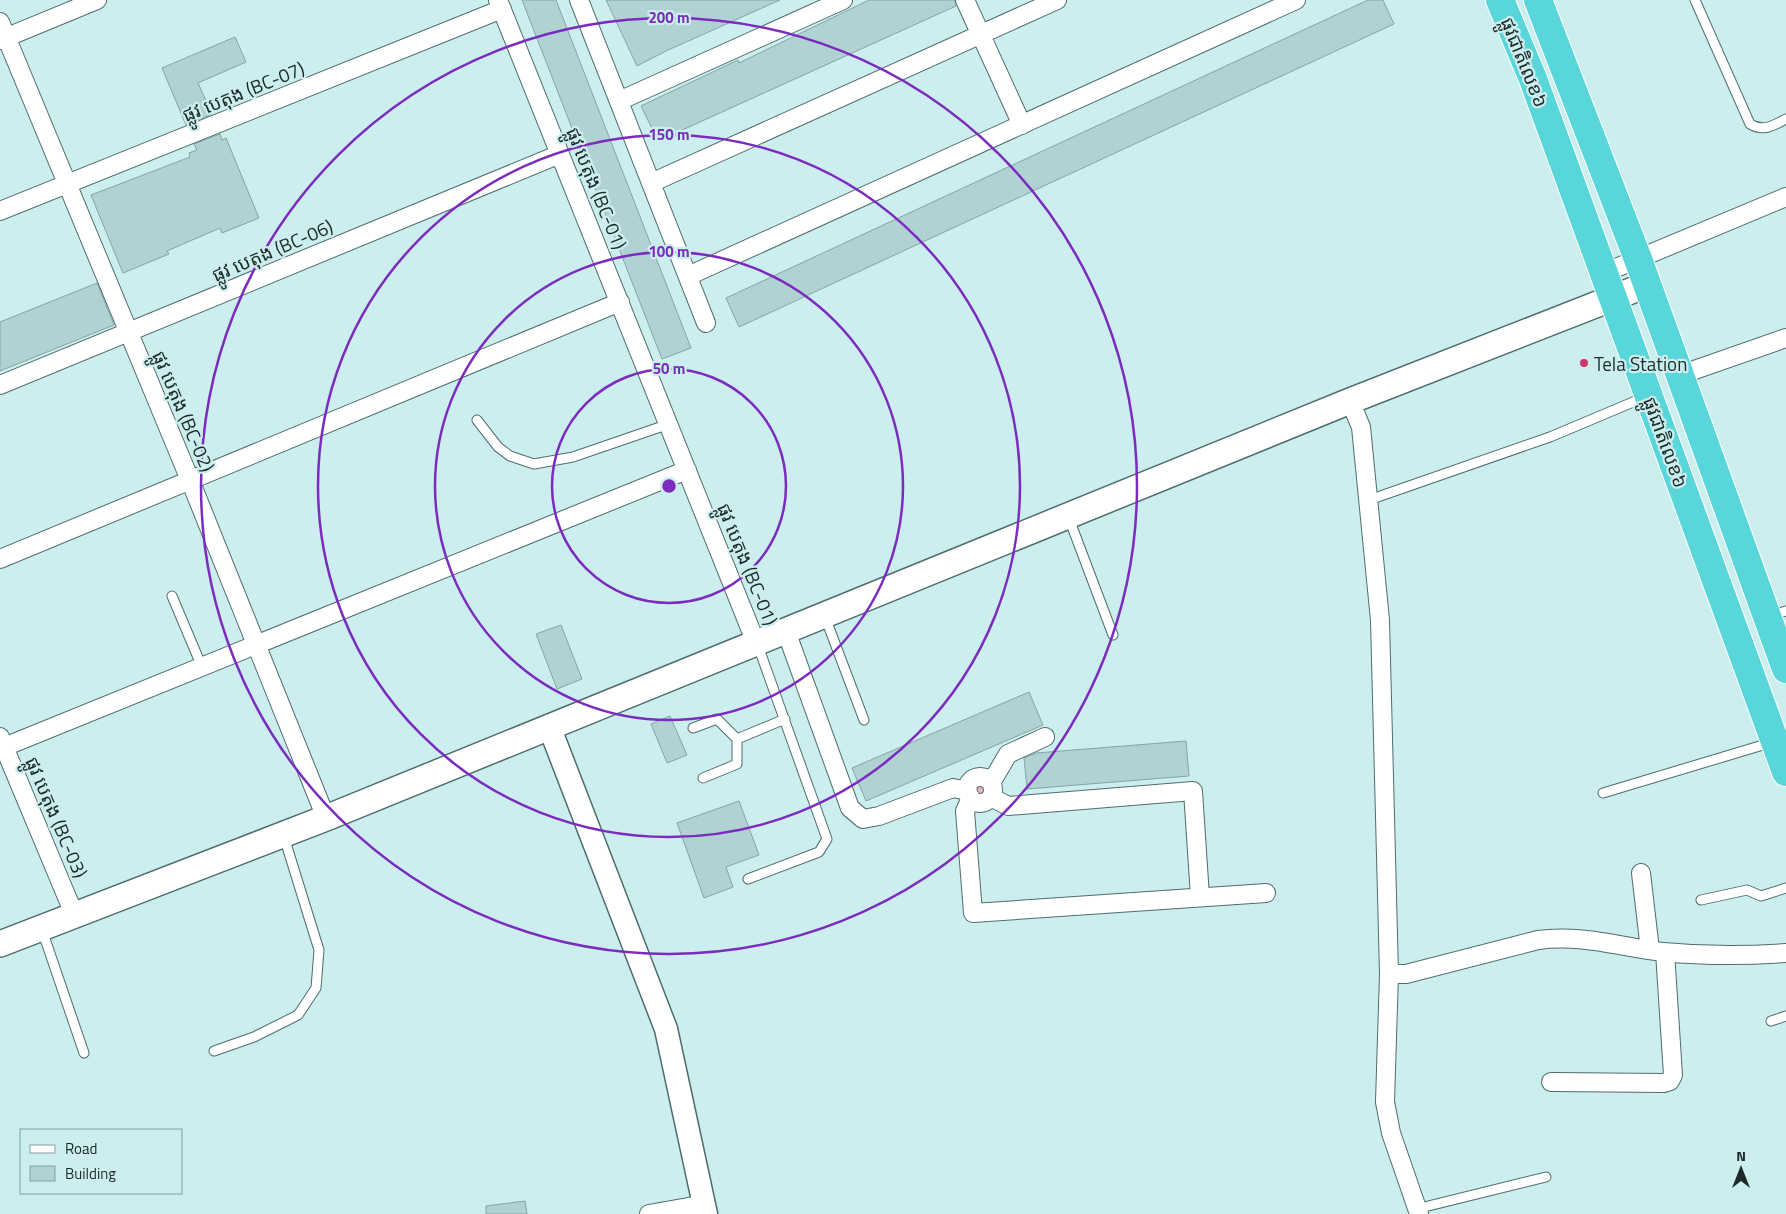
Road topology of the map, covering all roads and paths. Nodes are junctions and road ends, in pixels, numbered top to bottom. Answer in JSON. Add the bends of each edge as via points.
{"nodes":[{"id":1,"x":97,"y":0,"type":"edge"},
{"id":2,"x":579,"y":0,"type":"edge"},
{"id":3,"x":843,"y":0,"type":"edge"},
{"id":4,"x":964,"y":0,"type":"edge"},
{"id":5,"x":1058,"y":0,"type":"edge"},
{"id":6,"x":1296,"y":0,"type":"edge"},
{"id":7,"x":1500,"y":0,"type":"edge"},
{"id":8,"x":1538,"y":0,"type":"edge"},
{"id":9,"x":1695,"y":0,"type":"edge"},
{"id":10,"x":500,"y":5,"type":"edge"},
{"id":11,"x":2,"y":33,"type":"edge"},
{"id":12,"x":981,"y":36,"type":"junction"},
{"id":13,"x":619,"y":101,"type":"junction"},
{"id":14,"x":1786,"y":119,"type":"edge"},
{"id":15,"x":1022,"y":125,"type":"junction"},
{"id":16,"x":560,"y":154,"type":"junction"},
{"id":17,"x":651,"y":183,"type":"junction"},
{"id":18,"x":67,"y":184,"type":"junction"},
{"id":19,"x":1786,"y":197,"type":"edge"},
{"id":20,"x":0,"y":211,"type":"edge"},
{"id":21,"x":1638,"y":259,"type":"junction"},
{"id":22,"x":688,"y":276,"type":"junction"},
{"id":23,"x":1609,"y":285,"type":"junction"},
{"id":24,"x":1646,"y":285,"type":"junction"},
{"id":25,"x":620,"y":302,"type":"junction"},
{"id":26,"x":706,"y":323,"type":"dead end"},
{"id":27,"x":128,"y":333,"type":"junction"},
{"id":28,"x":1786,"y":338,"type":"edge"},
{"id":29,"x":1680,"y":375,"type":"junction"},
{"id":30,"x":0,"y":385,"type":"edge"},
{"id":31,"x":1649,"y":395,"type":"junction"},
{"id":32,"x":1350,"y":401,"type":"junction"},
{"id":33,"x":477,"y":420,"type":"dead end"},
{"id":34,"x":668,"y":424,"type":"junction"},
{"id":35,"x":687,"y":470,"type":"junction"},
{"id":36,"x":190,"y":480,"type":"junction"},
{"id":37,"x":1369,"y":500,"type":"junction"},
{"id":38,"x":1068,"y":516,"type":"junction"},
{"id":39,"x":0,"y":559,"type":"edge"},
{"id":40,"x":172,"y":596,"type":"dead end"},
{"id":41,"x":1777,"y":614,"type":"edge"},
{"id":42,"x":824,"y":615,"type":"junction"},
{"id":43,"x":786,"y":631,"type":"junction"},
{"id":44,"x":1113,"y":634,"type":"dead end"},
{"id":45,"x":756,"y":642,"type":"junction"},
{"id":46,"x":256,"y":645,"type":"junction"},
{"id":47,"x":1785,"y":662,"type":"edge"},
{"id":48,"x":202,"y":667,"type":"junction"},
{"id":49,"x":785,"y":719,"type":"junction"},
{"id":50,"x":864,"y":720,"type":"dead end"},
{"id":51,"x":549,"y":726,"type":"junction"},
{"id":52,"x":692,"y":728,"type":"dead end"},
{"id":53,"x":1045,"y":737,"type":"dead end"},
{"id":54,"x":737,"y":739,"type":"junction"},
{"id":55,"x":1780,"y":739,"type":"edge"},
{"id":56,"x":2,"y":742,"type":"edge"},
{"id":57,"x":1786,"y":770,"type":"edge"},
{"id":58,"x":703,"y":778,"type":"dead end"},
{"id":59,"x":991,"y":790,"type":"junction"},
{"id":60,"x":1603,"y":793,"type":"dead end"},
{"id":61,"x":969,"y":795,"type":"junction"},
{"id":62,"x":326,"y":818,"type":"junction"},
{"id":63,"x":283,"y":834,"type":"junction"},
{"id":64,"x":1641,"y":873,"type":"dead end"},
{"id":65,"x":748,"y":879,"type":"dead end"},
{"id":66,"x":1786,"y":888,"type":"edge"},
{"id":67,"x":1266,"y":893,"type":"dead end"},
{"id":68,"x":1200,"y":897,"type":"junction"},
{"id":69,"x":1701,"y":900,"type":"dead end"},
{"id":70,"x":74,"y":914,"type":"junction"},
{"id":71,"x":41,"y":928,"type":"junction"},
{"id":72,"x":0,"y":944,"type":"edge"},
{"id":73,"x":1657,"y":951,"type":"junction"},
{"id":74,"x":1786,"y":953,"type":"edge"},
{"id":75,"x":1389,"y":974,"type":"junction"},
{"id":76,"x":1786,"y":1016,"type":"edge"},
{"id":77,"x":1770,"y":1021,"type":"dead end"},
{"id":78,"x":214,"y":1051,"type":"dead end"},
{"id":79,"x":84,"y":1053,"type":"dead end"},
{"id":80,"x":1551,"y":1082,"type":"dead end"},
{"id":81,"x":1546,"y":1177,"type":"dead end"},
{"id":82,"x":705,"y":1209,"type":"edge"},
{"id":83,"x":1417,"y":1212,"type":"edge"},
{"id":84,"x":649,"y":1214,"type":"edge"}],
"edges":[{"from":1,"to":11,"type":"street"},
{"from":2,"to":13,"type":"street"},
{"from":3,"to":13,"type":"street"},
{"from":4,"to":12,"type":"street"},
{"from":5,"to":12,"type":"street"},
{"from":6,"to":15,"type":"street"},
{"from":7,"to":23,"type":"highway","name":"ផ្លូវជាតិលេខ៦","via":[[1533,79]]},
{"from":8,"to":21,"type":"highway","name":"ផ្លូវជាតិលេខ៦"},
{"from":9,"to":14,"type":"lane","via":[[1750,124],[1758,129],[1768,128]]},
{"from":10,"to":16,"type":"street","name":"ផ្លូវ បេតុង (BC-01)"},
{"from":10,"to":18,"type":"street","name":"ផ្លូវ បេតុង (BC-07)"},
{"from":11,"to":18,"type":"street","name":"ផ្លូវ បេតុង (BC-02)"},
{"from":12,"to":15,"type":"street"},
{"from":12,"to":17,"type":"street"},
{"from":13,"to":17,"type":"street"},
{"from":15,"to":22,"type":"street"},
{"from":16,"to":25,"type":"street","name":"ផ្លូវ បេតុង (BC-01)"},
{"from":16,"to":27,"type":"street","name":"ផ្លូវ បេតុង (BC-06)"},
{"from":17,"to":22,"type":"street"},
{"from":18,"to":20,"type":"street","name":"ផ្លូវ បេតុង (BC-07)"},
{"from":18,"to":27,"type":"street","name":"ផ្លូវ បេតុង (BC-02)"},
{"from":19,"to":21,"type":"street"},
{"from":21,"to":23,"type":"street"},
{"from":21,"to":24,"type":"highway","name":"ផ្លូវជាតិលេខ៦"},
{"from":22,"to":26,"type":"street"},
{"from":23,"to":24,"type":"main road"},
{"from":23,"to":31,"type":"highway","name":"ផ្លូវជាតិលេខ៦"},
{"from":23,"to":32,"type":"main road"},
{"from":24,"to":29,"type":"highway","name":"ផ្លូវជាតិលេខ៦"},
{"from":25,"to":34,"type":"street","name":"ផ្លូវ បេតុង (BC-01)"},
{"from":25,"to":36,"type":"street"},
{"from":27,"to":30,"type":"street","name":"ផ្លូវ បេតុង (BC-06)"},
{"from":27,"to":36,"type":"street","name":"ផ្លូវ បេតុង (BC-02)"},
{"from":28,"to":29,"type":"street"},
{"from":29,"to":41,"type":"highway","name":"ផ្លូវជាតិលេខ៦"},
{"from":31,"to":37,"type":"lane","via":[[1550,437]]},
{"from":31,"to":55,"type":"highway","name":"ផ្លូវជាតិលេខ៦"},
{"from":32,"to":37,"type":"street","via":[[1361,427]]},
{"from":32,"to":38,"type":"main road"},
{"from":33,"to":34,"type":"lane","via":[[498,447],[510,456],[534,464],[573,457]]},
{"from":34,"to":35,"type":"street","name":"ផ្លូវ បេតុង (BC-01)"},
{"from":35,"to":45,"type":"street","name":"ផ្លូវ បេតុង (BC-01)"},
{"from":35,"to":46,"type":"street"},
{"from":36,"to":39,"type":"street"},
{"from":36,"to":46,"type":"street","name":"ផ្លូវ បេតុង (BC-02)"},
{"from":37,"to":75,"type":"street","via":[[1380,620]]},
{"from":38,"to":42,"type":"main road"},
{"from":38,"to":44,"type":"lane"},
{"from":40,"to":48,"type":"lane"},
{"from":41,"to":47,"type":"highway","name":"ផ្លូវជាតិលេខ៦"},
{"from":42,"to":43,"type":"main road"},
{"from":42,"to":50,"type":"lane"},
{"from":43,"to":45,"type":"main road"},
{"from":43,"to":61,"type":"street","via":[[850,808],[863,819],[953,788]]},
{"from":45,"to":49,"type":"lane"},
{"from":45,"to":51,"type":"main road"},
{"from":46,"to":48,"type":"street"},
{"from":46,"to":62,"type":"street","name":"ផ្លូវ បេតុង (BC-02)"},
{"from":48,"to":56,"type":"street"},
{"from":49,"to":54,"type":"lane"},
{"from":49,"to":65,"type":"lane","via":[[827,838],[819,852]]},
{"from":51,"to":62,"type":"main road"},
{"from":51,"to":82,"type":"street","via":[[666,1028]]},
{"from":52,"to":54,"type":"lane","via":[[717,719]]},
{"from":53,"to":59,"type":"street","via":[[1008,754]]},
{"from":54,"to":58,"type":"lane","via":[[737,764]]},
{"from":55,"to":57,"type":"highway","name":"ផ្លូវជាតិលេខ៦"},
{"from":55,"to":60,"type":"lane"},
{"from":56,"to":70,"type":"street","name":"ផ្លូវ បេតុង (BC-03)"},
{"from":59,"to":61,"type":"street","via":[[982,802]]},
{"from":59,"to":68,"type":"street","via":[[1008,806],[1193,791]]},
{"from":61,"to":68,"type":"street","via":[[965,810],[974,913]]},
{"from":62,"to":63,"type":"main road"},
{"from":63,"to":70,"type":"main road"},
{"from":63,"to":78,"type":"lane","via":[[319,950],[316,988],[298,1015],[254,1037]]},
{"from":64,"to":73,"type":"street"},
{"from":66,"to":69,"type":"lane","via":[[1761,896],[1747,890]]},
{"from":67,"to":68,"type":"street"},
{"from":70,"to":71,"type":"main road"},
{"from":71,"to":72,"type":"main road"},
{"from":71,"to":79,"type":"lane"},
{"from":73,"to":74,"type":"street","via":[[1728,957]]},
{"from":73,"to":75,"type":"street","via":[[1560,937],[1406,974]]},
{"from":73,"to":80,"type":"street","via":[[1673,1075],[1670,1081]]},
{"from":75,"to":83,"type":"street","via":[[1385,1102],[1391,1133]]},
{"from":76,"to":77,"type":"lane"},
{"from":81,"to":83,"type":"lane"},
{"from":82,"to":84,"type":"street"}]}
